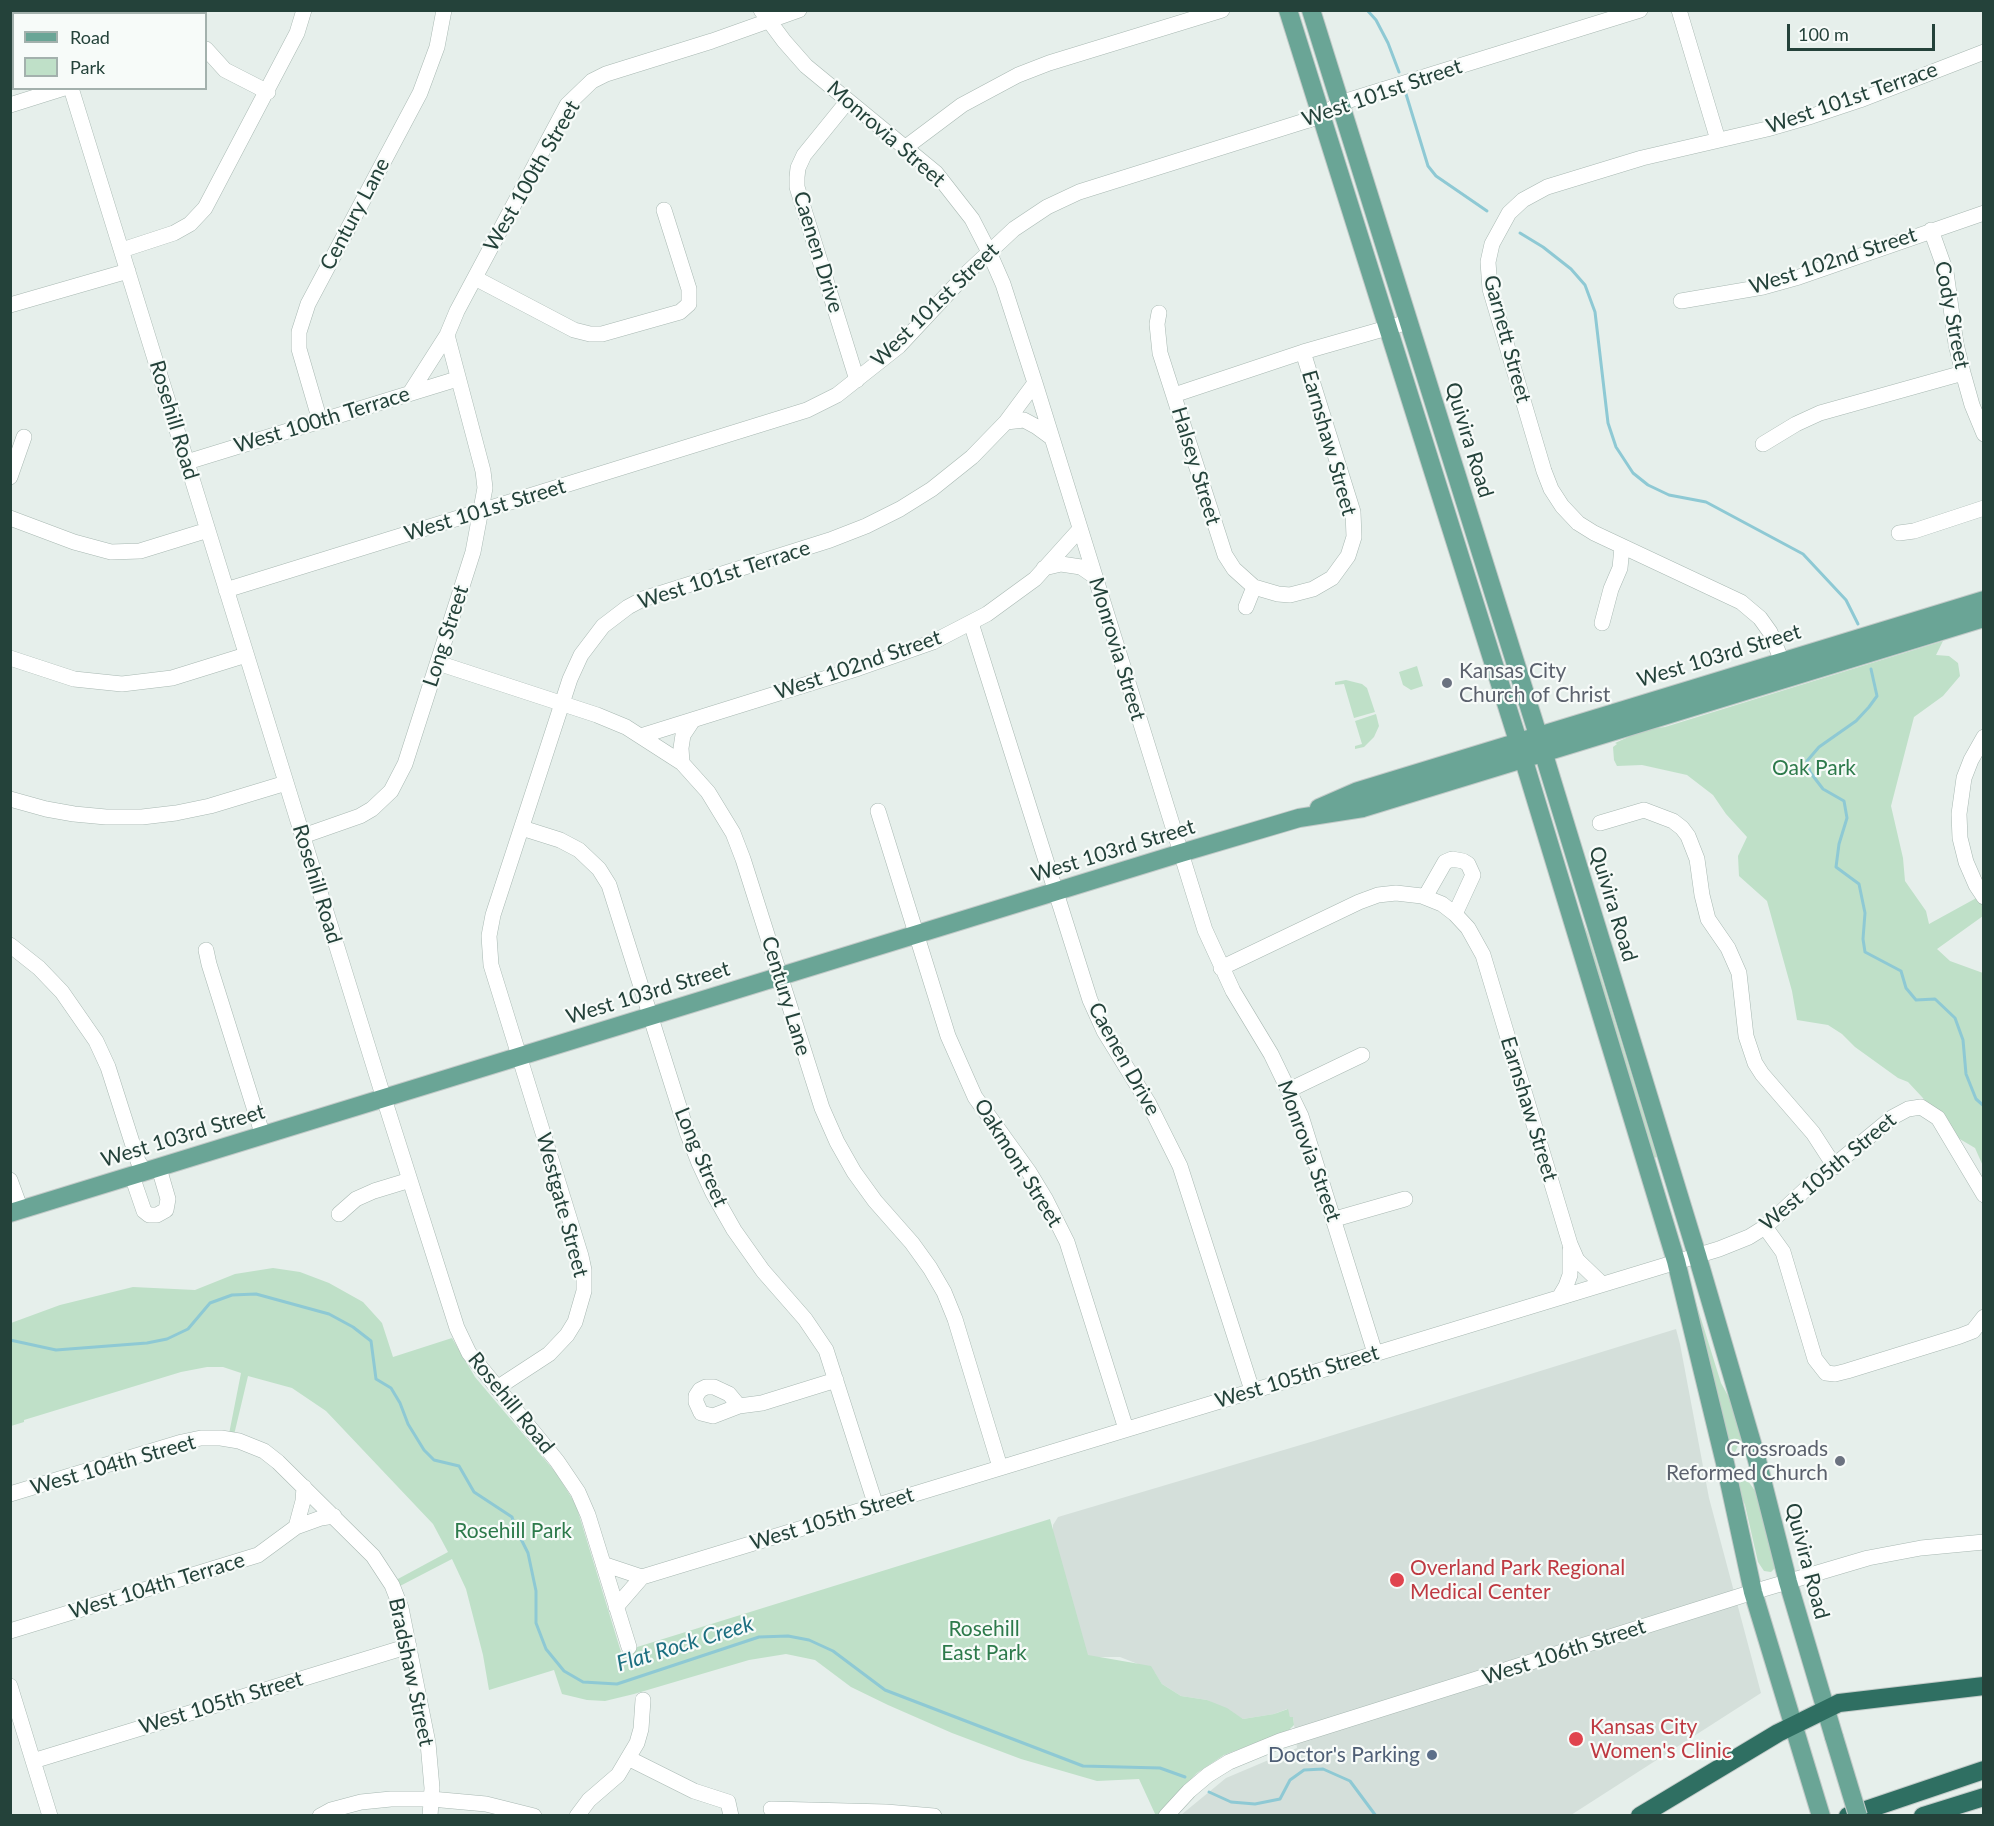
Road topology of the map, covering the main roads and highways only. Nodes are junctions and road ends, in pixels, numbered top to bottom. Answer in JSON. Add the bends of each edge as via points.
{"nodes":[{"id":1,"x":1288,"y":10,"type":"edge"},
{"id":2,"x":1311,"y":10,"type":"edge"},
{"id":3,"x":1983,"y":600,"type":"edge"},
{"id":4,"x":1983,"y":618,"type":"edge"},
{"id":5,"x":1538,"y":735,"type":"junction"},
{"id":6,"x":1518,"y":741,"type":"junction"},
{"id":7,"x":1543,"y":754,"type":"junction"},
{"id":8,"x":1523,"y":760,"type":"junction"},
{"id":9,"x":1299,"y":818,"type":"junction"},
{"id":10,"x":16,"y":1211,"type":"edge"},
{"id":11,"x":1983,"y":1686,"type":"edge"},
{"id":12,"x":1826,"y":1710,"type":"junction"},
{"id":13,"x":1793,"y":1726,"type":"junction"},
{"id":14,"x":1983,"y":1770,"type":"edge"},
{"id":15,"x":1983,"y":1797,"type":"edge"},
{"id":16,"x":1640,"y":1815,"type":"edge"},
{"id":17,"x":1821,"y":1815,"type":"edge"},
{"id":18,"x":1848,"y":1815,"type":"edge"},
{"id":19,"x":1858,"y":1815,"type":"edge"},
{"id":20,"x":1923,"y":1815,"type":"edge"}],
"edges":[{"from":1,"to":6,"type":"main road","name":"Quivira Road"},
{"from":2,"to":5,"type":"main road","name":"Quivira Road"},
{"from":3,"to":5,"type":"main road","name":"West 103rd Street"},
{"from":4,"to":7,"type":"main road","name":"West 103rd Street"},
{"from":5,"to":6,"type":"main road","name":"West 103rd Street"},
{"from":5,"to":7,"type":"main road","name":"Quivira Road"},
{"from":6,"to":8,"type":"main road","name":"Quivira Road"},
{"from":6,"to":9,"type":"main road","name":"West 103rd Street","via":[[1358,791]]},
{"from":7,"to":8,"type":"main road","name":"West 103rd Street"},
{"from":7,"to":12,"type":"main road","name":"Quivira Road","via":[[1697,1255]]},
{"from":8,"to":9,"type":"main road","name":"West 103rd Street","via":[[1363,808]]},
{"from":8,"to":13,"type":"main road","name":"Quivira Road","via":[[1676,1261],[1753,1592]]},
{"from":9,"to":10,"type":"main road","name":"West 103rd Street"},
{"from":11,"to":12,"type":"highway","via":[[1839,1703]]},
{"from":12,"to":13,"type":"highway"},
{"from":12,"to":19,"type":"main road","name":"Quivira Road","bridge":true},
{"from":13,"to":16,"type":"highway"},
{"from":13,"to":17,"type":"main road","name":"Quivira Road"},
{"from":14,"to":18,"type":"highway"},
{"from":15,"to":20,"type":"highway"}]}
